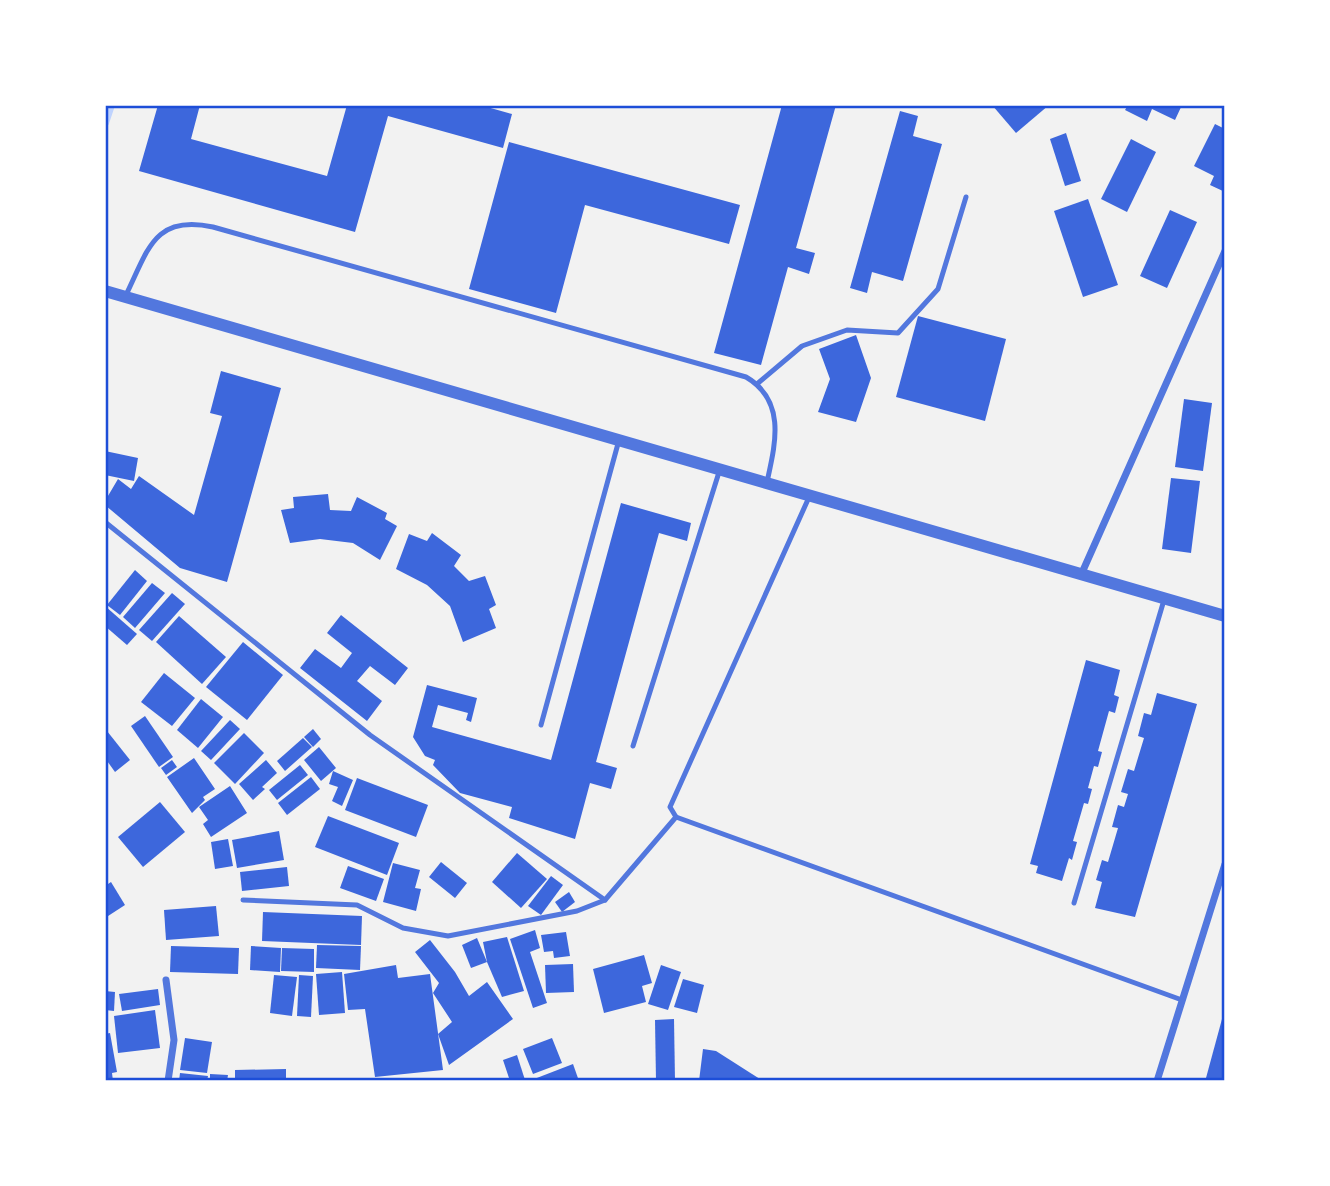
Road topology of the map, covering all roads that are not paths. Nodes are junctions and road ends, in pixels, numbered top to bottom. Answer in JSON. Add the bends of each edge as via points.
{"nodes":[{"id":1,"x":966,"y":197,"type":"dead end"},
{"id":2,"x":1225,"y":251,"type":"edge"},
{"id":3,"x":105,"y":291,"type":"edge"},
{"id":4,"x":125,"y":297,"type":"junction"},
{"id":5,"x":757,"y":384,"type":"junction"},
{"id":6,"x":619,"y":440,"type":"junction"},
{"id":7,"x":720,"y":469,"type":"junction"},
{"id":8,"x":767,"y":483,"type":"junction"},
{"id":9,"x":810,"y":495,"type":"junction"},
{"id":10,"x":105,"y":522,"type":"edge"},
{"id":11,"x":1081,"y":576,"type":"junction"},
{"id":12,"x":1164,"y":600,"type":"junction"},
{"id":13,"x":1225,"y":616,"type":"edge"},
{"id":14,"x":541,"y":725,"type":"dead end"},
{"id":15,"x":633,"y":746,"type":"dead end"},
{"id":16,"x":676,"y":817,"type":"junction"},
{"id":17,"x":1225,"y":864,"type":"edge"},
{"id":18,"x":243,"y":900,"type":"dead end"},
{"id":19,"x":605,"y":900,"type":"junction"},
{"id":20,"x":1074,"y":903,"type":"dead end"},
{"id":21,"x":166,"y":980,"type":"dead end"},
{"id":22,"x":1182,"y":1000,"type":"junction"},
{"id":23,"x":168,"y":1081,"type":"edge"},
{"id":24,"x":1157,"y":1081,"type":"edge"}],
"edges":[{"from":1,"to":5,"type":"lane","via":[[938,289],[898,332],[847,330],[802,346]]},
{"from":2,"to":11,"type":"street"},
{"from":3,"to":4,"type":"street"},
{"from":4,"to":5,"type":"lane","via":[[159,236],[178,224],[202,225],[746,377]]},
{"from":4,"to":6,"type":"street"},
{"from":5,"to":8,"type":"lane","via":[[775,422]]},
{"from":6,"to":7,"type":"street"},
{"from":6,"to":14,"type":"lane"},
{"from":7,"to":8,"type":"street"},
{"from":7,"to":15,"type":"lane"},
{"from":8,"to":9,"type":"street"},
{"from":9,"to":11,"type":"street"},
{"from":9,"to":16,"type":"lane","via":[[670,807]]},
{"from":10,"to":19,"type":"lane","via":[[370,735]]},
{"from":11,"to":12,"type":"street"},
{"from":12,"to":13,"type":"street"},
{"from":12,"to":20,"type":"lane"},
{"from":16,"to":19,"type":"lane"},
{"from":16,"to":22,"type":"lane"},
{"from":17,"to":22,"type":"street"},
{"from":18,"to":19,"type":"lane","via":[[357,905],[403,928],[448,936],[577,911]]},
{"from":21,"to":23,"type":"street","via":[[174,1040]]},
{"from":22,"to":24,"type":"street"}]}
